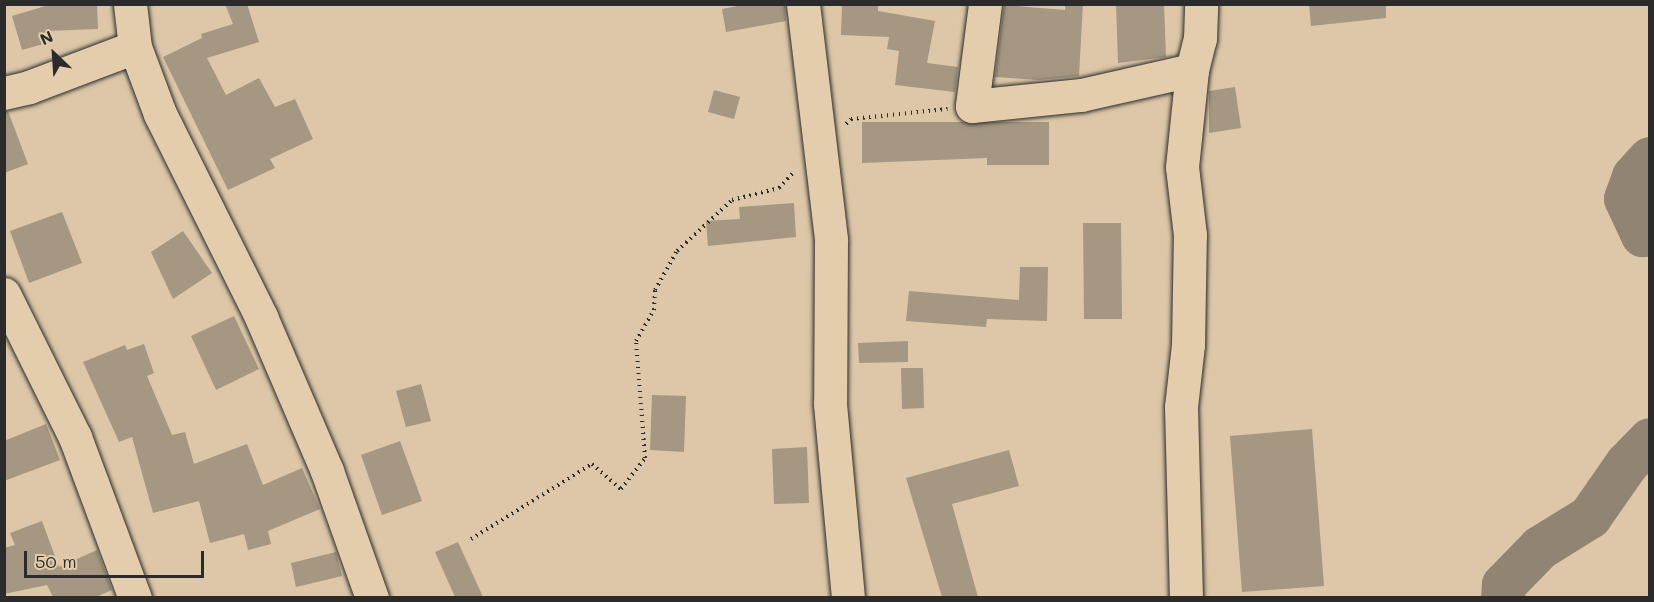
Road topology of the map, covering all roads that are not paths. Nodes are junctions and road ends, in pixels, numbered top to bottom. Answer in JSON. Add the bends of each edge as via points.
{"nodes":[{"id":1,"x":130,"y":4,"type":"edge"},
{"id":2,"x":803,"y":4,"type":"edge"},
{"id":3,"x":985,"y":4,"type":"edge"},
{"id":4,"x":1201,"y":4,"type":"edge"},
{"id":5,"x":135,"y":46,"type":"junction"},
{"id":6,"x":1192,"y":69,"type":"junction"},
{"id":7,"x":4,"y":93,"type":"edge"},
{"id":8,"x":4,"y":294,"type":"edge"},
{"id":9,"x":135,"y":597,"type":"edge"},
{"id":10,"x":372,"y":597,"type":"edge"},
{"id":11,"x":848,"y":597,"type":"edge"},
{"id":12,"x":1186,"y":597,"type":"edge"}],
"edges":[{"from":1,"to":5,"type":"street"},
{"from":2,"to":11,"type":"street","via":[[831,240],[830,404]]},
{"from":3,"to":6,"type":"street","via":[[972,106],[1081,95]]},
{"from":4,"to":6,"type":"street","via":[[1200,39]]},
{"from":5,"to":7,"type":"street"},
{"from":5,"to":10,"type":"street","via":[[160,114],[261,317],[327,471]]},
{"from":6,"to":12,"type":"street","via":[[1182,167],[1190,235],[1188,345],[1181,406]]},
{"from":8,"to":9,"type":"street","via":[[52,388],[103,505]]}]}
